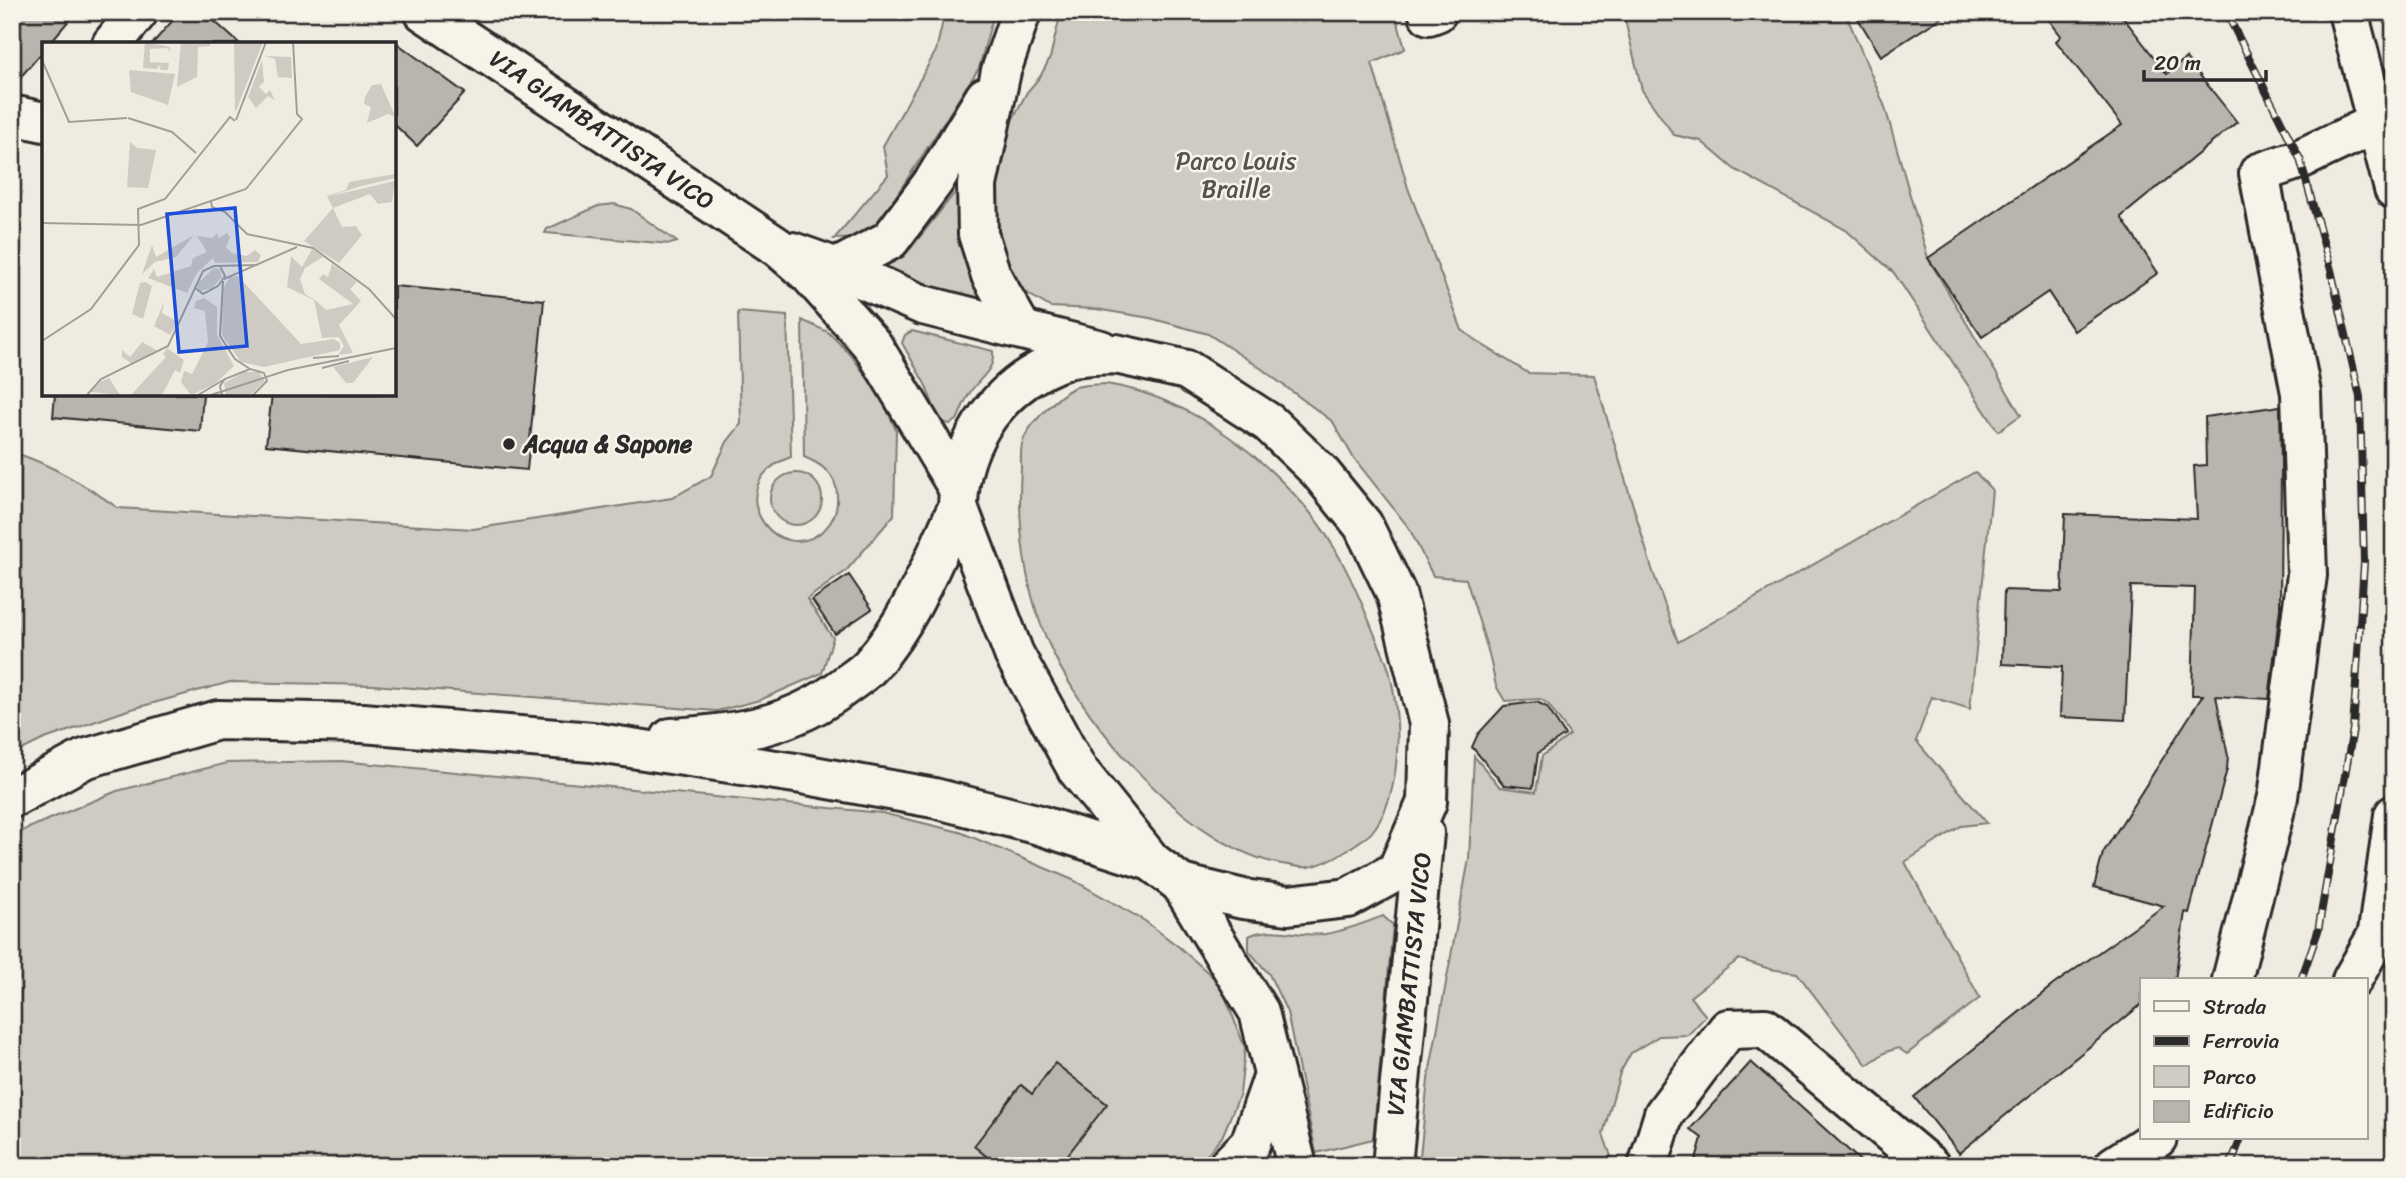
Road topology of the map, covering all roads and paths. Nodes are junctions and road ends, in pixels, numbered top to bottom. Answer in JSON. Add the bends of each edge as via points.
{"nodes":[{"id":1,"x":138,"y":12,"type":"edge"},
{"id":2,"x":424,"y":12,"type":"edge"},
{"id":3,"x":1021,"y":12,"type":"edge"},
{"id":4,"x":2348,"y":12,"type":"edge"},
{"id":5,"x":114,"y":42,"type":"edge"},
{"id":6,"x":1001,"y":71,"type":"junction"},
{"id":7,"x":12,"y":116,"type":"edge"},
{"id":8,"x":42,"y":122,"type":"edge"},
{"id":9,"x":2375,"y":124,"type":"junction"},
{"id":10,"x":2394,"y":189,"type":"edge"},
{"id":11,"x":779,"y":248,"type":"junction"},
{"id":12,"x":837,"y":268,"type":"junction"},
{"id":13,"x":1021,"y":328,"type":"junction"},
{"id":14,"x":1116,"y":354,"type":"junction"},
{"id":15,"x":958,"y":497,"type":"junction"},
{"id":16,"x":592,"y":742,"type":"junction"},
{"id":17,"x":12,"y":798,"type":"edge"},
{"id":18,"x":1427,"y":802,"type":"junction"},
{"id":19,"x":2394,"y":815,"type":"edge"},
{"id":20,"x":1151,"y":861,"type":"junction"},
{"id":21,"x":1181,"y":884,"type":"junction"},
{"id":22,"x":2394,"y":903,"type":"edge"},
{"id":23,"x":2376,"y":939,"type":"junction"},
{"id":24,"x":2233,"y":978,"type":"edge"},
{"id":25,"x":2353,"y":978,"type":"edge"},
{"id":26,"x":1274,"y":1075,"type":"junction"},
{"id":27,"x":2154,"y":1140,"type":"edge"},
{"id":28,"x":1228,"y":1166,"type":"edge"},
{"id":29,"x":1297,"y":1166,"type":"edge"},
{"id":30,"x":1392,"y":1166,"type":"edge"},
{"id":31,"x":1648,"y":1166,"type":"edge"},
{"id":32,"x":1930,"y":1166,"type":"edge"},
{"id":33,"x":2114,"y":1166,"type":"edge"}],
"edges":[{"from":1,"to":5,"type":"street"},
{"from":2,"to":11,"type":"street","name":"VIA GIAMBATTISTA VICO"},
{"from":3,"to":6,"type":"street"},
{"from":4,"to":9,"type":"street"},
{"from":6,"to":12,"type":"street","via":[[934,181],[890,240]]},
{"from":6,"to":13,"type":"street","via":[[977,185],[978,234],[990,275]]},
{"from":7,"to":8,"type":"street"},
{"from":9,"to":10,"type":"street"},
{"from":9,"to":24,"type":"street","via":[[2259,173],[2301,393],[2307,575],[2278,797]]},
{"from":11,"to":12,"type":"street","name":"VIA GIAMBATTISTA VICO"},
{"from":11,"to":15,"type":"street","name":"VIA GIAMBATTISTA VICO","via":[[809,274],[873,346]]},
{"from":12,"to":13,"type":"street","name":"VIA GIAMBATTISTA VICO","via":[[923,305]]},
{"from":13,"to":14,"type":"street","name":"VIA GIAMBATTISTA VICO"},
{"from":14,"to":15,"type":"street","via":[[1069,358],[1026,377],[999,400],[974,439]]},
{"from":14,"to":18,"type":"street","name":"VIA GIAMBATTISTA VICO","via":[[1188,369],[1269,423],[1319,471],[1363,525],[1396,593],[1429,724]]},
{"from":15,"to":16,"type":"street","via":[[923,583],[901,623],[870,666],[825,702],[769,725],[726,734]]},
{"from":15,"to":20,"type":"street","name":"VIA GIAMBATTISTA VICO","via":[[1014,654],[1077,769]]},
{"from":16,"to":17,"type":"street","via":[[363,723],[218,720],[84,759]]},
{"from":16,"to":20,"type":"street","via":[[934,798]]},
{"from":18,"to":21,"type":"street","via":[[1397,871],[1348,898],[1288,905]]},
{"from":18,"to":30,"type":"street","name":"VIA GIAMBATTISTA VICO"},
{"from":19,"to":23,"type":"street"},
{"from":20,"to":21,"type":"street"},
{"from":21,"to":26,"type":"street","via":[[1259,1012]]},
{"from":22,"to":23,"type":"street"},
{"from":23,"to":25,"type":"street"},
{"from":26,"to":28,"type":"street","via":[[1250,1144]]},
{"from":26,"to":29,"type":"street"},
{"from":27,"to":33,"type":"street"},
{"from":31,"to":32,"type":"street","via":[[1664,1114],[1728,1029],[1765,1028]]}]}
